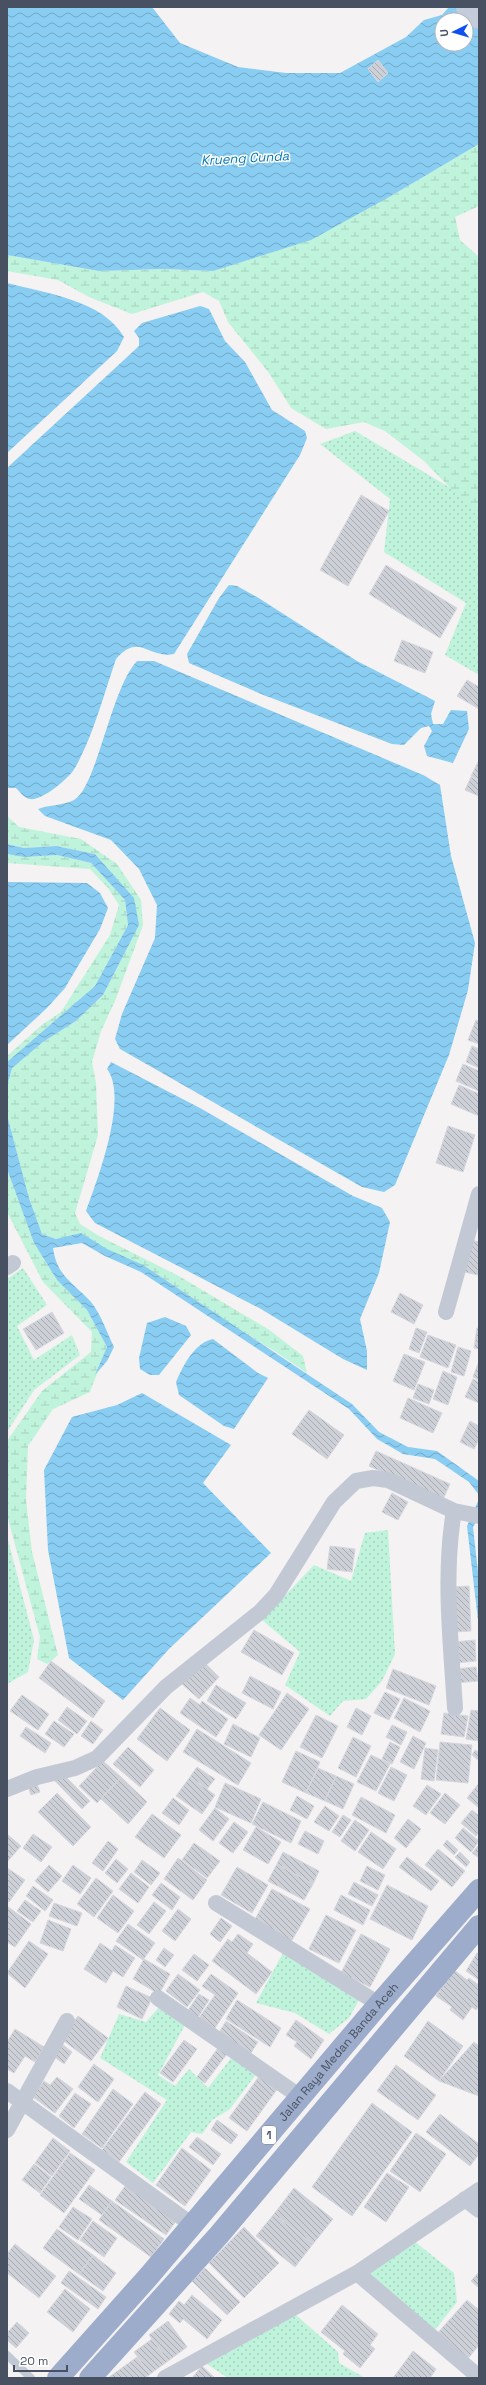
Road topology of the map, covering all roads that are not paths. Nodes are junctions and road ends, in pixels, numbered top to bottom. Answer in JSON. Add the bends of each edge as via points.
{"nodes":[{"id":1,"x":467,"y":7,"type":"edge"},
{"id":2,"x":479,"y":18,"type":"edge"},
{"id":3,"x":479,"y":1194,"type":"edge"},
{"id":4,"x":446,"y":1312,"type":"dead end"},
{"id":5,"x":467,"y":1513,"type":"edge"},
{"id":6,"x":455,"y":1708,"type":"dead end"},
{"id":7,"x":7,"y":1789,"type":"edge"},
{"id":8,"x":477,"y":1896,"type":"edge"},
{"id":9,"x":216,"y":1902,"type":"dead end"},
{"id":10,"x":479,"y":1926,"type":"edge"},
{"id":11,"x":158,"y":1998,"type":"dead end"},
{"id":12,"x":379,"y":2004,"type":"junction"},
{"id":13,"x":67,"y":2021,"type":"dead end"},
{"id":14,"x":7,"y":2091,"type":"edge"},
{"id":15,"x":302,"y":2098,"type":"junction"},
{"id":16,"x":24,"y":2102,"type":"junction"},
{"id":17,"x":7,"y":2130,"type":"edge"},
{"id":18,"x":479,"y":2190,"type":"edge"},
{"id":19,"x":465,"y":2199,"type":"junction"},
{"id":20,"x":479,"y":2210,"type":"edge"},
{"id":21,"x":191,"y":2224,"type":"junction"},
{"id":22,"x":358,"y":2273,"type":"junction"},
{"id":23,"x":7,"y":2355,"type":"edge"},
{"id":24,"x":479,"y":2376,"type":"edge"},
{"id":25,"x":31,"y":2378,"type":"edge"},
{"id":26,"x":58,"y":2378,"type":"edge"},
{"id":27,"x":90,"y":2378,"type":"edge"},
{"id":28,"x":165,"y":2378,"type":"edge"}],
"edges":[{"from":1,"to":2,"type":"main road"},
{"from":3,"to":4,"type":"street"},
{"from":5,"to":6,"type":"street","via":[[449,1560]]},
{"from":5,"to":7,"type":"street","via":[[388,1480],[373,1478],[356,1481],[334,1502],[276,1595],[255,1616],[166,1687],[97,1758],[75,1768],[37,1777]]},
{"from":8,"to":12,"type":"highway","name":"Jalan Raya Medan Banda Aceh","number":"1"},
{"from":9,"to":12,"type":"street"},
{"from":10,"to":27,"type":"highway","number":"1","via":[[219,2235]]},
{"from":11,"to":15,"type":"street"},
{"from":12,"to":15,"type":"highway","name":"Jalan Raya Medan Banda Aceh","number":"1"},
{"from":13,"to":16,"type":"street"},
{"from":14,"to":16,"type":"street"},
{"from":15,"to":21,"type":"highway","name":"Jalan Raya Medan Banda Aceh","number":"1"},
{"from":16,"to":17,"type":"street"},
{"from":16,"to":21,"type":"street"},
{"from":18,"to":19,"type":"street"},
{"from":19,"to":20,"type":"street"},
{"from":19,"to":22,"type":"street"},
{"from":21,"to":26,"type":"highway","name":"Jalan Raya Medan Banda Aceh","number":"1","via":[[149,2276]]},
{"from":22,"to":24,"type":"street"},
{"from":22,"to":28,"type":"street"},
{"from":23,"to":25,"type":"lane"}]}
